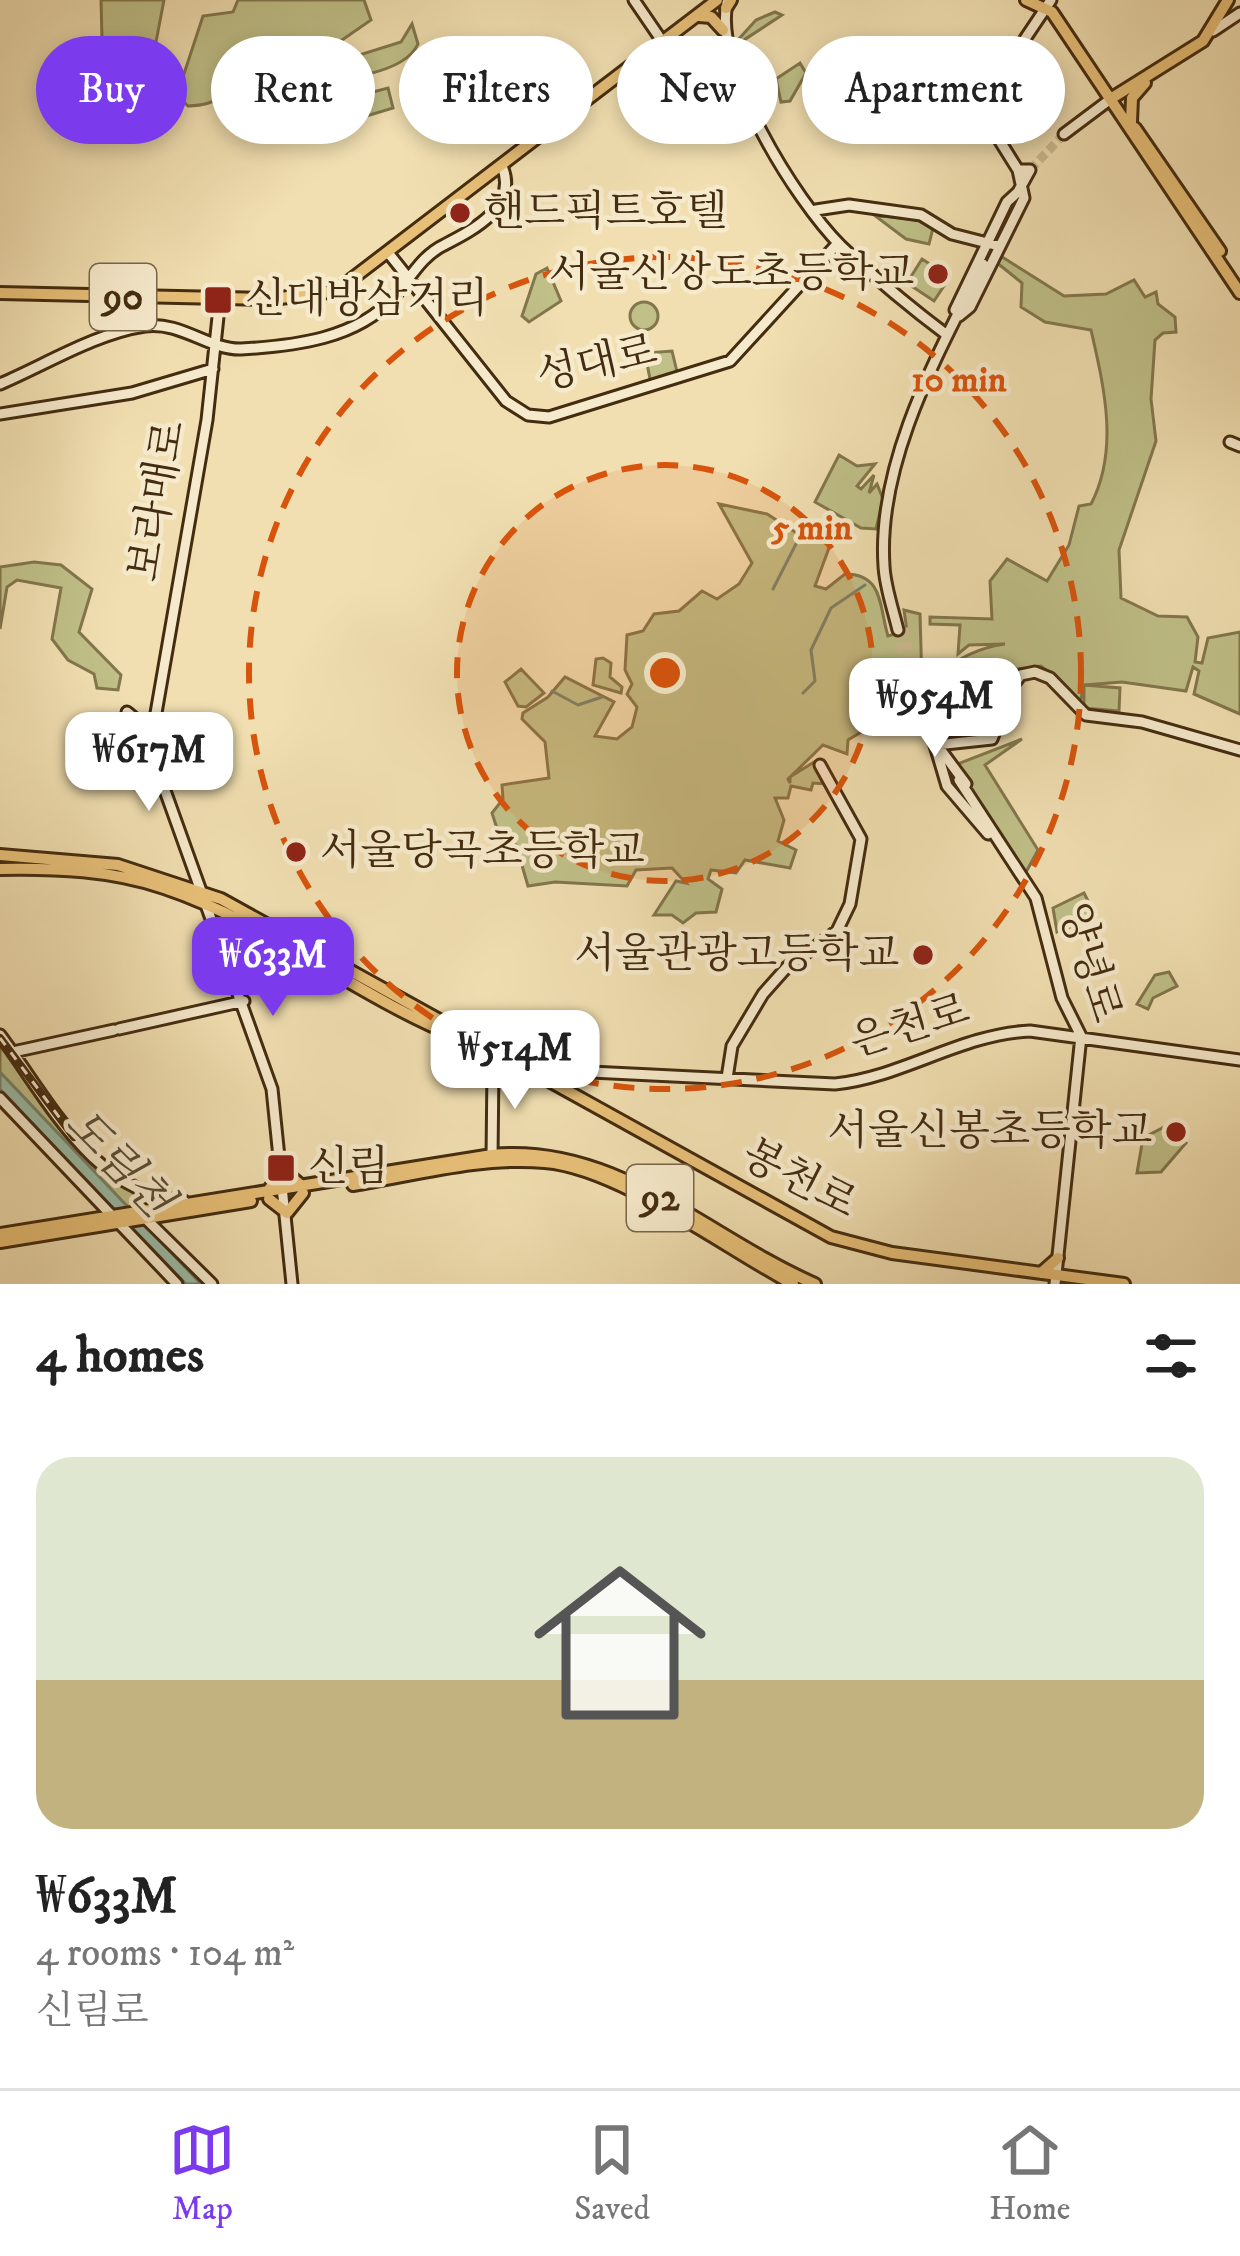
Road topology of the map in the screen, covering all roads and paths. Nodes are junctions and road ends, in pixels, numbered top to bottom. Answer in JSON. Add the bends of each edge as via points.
{"nodes":[{"id":1,"x":634,"y":0,"type":"edge"},
{"id":2,"x":1026,"y":0,"type":"edge"},
{"id":3,"x":1225,"y":0,"type":"edge"},
{"id":4,"x":725,"y":2,"type":"edge"},
{"id":5,"x":1048,"y":4,"type":"edge"},
{"id":6,"x":1240,"y":13,"type":"edge"},
{"id":7,"x":696,"y":17,"type":"junction"},
{"id":8,"x":723,"y":29,"type":"junction"},
{"id":9,"x":1213,"y":31,"type":"junction"},
{"id":10,"x":659,"y":36,"type":"edge"},
{"id":11,"x":669,"y":36,"type":"edge"},
{"id":12,"x":1196,"y":43,"type":"junction"},
{"id":13,"x":1156,"y":70,"type":"junction"},
{"id":14,"x":617,"y":76,"type":"edge"},
{"id":15,"x":1114,"y":100,"type":"junction"},
{"id":16,"x":1131,"y":122,"type":"junction"},
{"id":17,"x":1065,"y":133,"type":"tunnel mouth"},
{"id":18,"x":502,"y":166,"type":"junction"},
{"id":19,"x":816,"y":210,"type":"junction"},
{"id":20,"x":1190,"y":214,"type":"junction"},
{"id":21,"x":1001,"y":227,"type":"junction"},
{"id":22,"x":987,"y":241,"type":"junction"},
{"id":23,"x":838,"y":243,"type":"junction"},
{"id":24,"x":999,"y":246,"type":"junction"},
{"id":25,"x":390,"y":255,"type":"junction"},
{"id":26,"x":984,"y":261,"type":"junction"},
{"id":27,"x":408,"y":279,"type":"junction"},
{"id":28,"x":1240,"y":281,"type":"edge"},
{"id":29,"x":0,"y":292,"type":"edge"},
{"id":30,"x":1240,"y":293,"type":"edge"},
{"id":31,"x":220,"y":298,"type":"junction"},
{"id":32,"x":931,"y":323,"type":"junction"},
{"id":33,"x":947,"y":335,"type":"junction"},
{"id":34,"x":217,"y":343,"type":"junction"},
{"id":35,"x":937,"y":353,"type":"junction"},
{"id":36,"x":213,"y":369,"type":"junction"},
{"id":37,"x":0,"y":384,"type":"edge"},
{"id":38,"x":0,"y":413,"type":"edge"},
{"id":39,"x":901,"y":629,"type":"tunnel mouth"},
{"id":40,"x":127,"y":712,"type":"dead end"},
{"id":41,"x":152,"y":715,"type":"junction"},
{"id":42,"x":928,"y":722,"type":"tunnel mouth"},
{"id":43,"x":152,"y":736,"type":"junction"},
{"id":44,"x":937,"y":745,"type":"junction"},
{"id":45,"x":1240,"y":750,"type":"edge"},
{"id":46,"x":820,"y":765,"type":"dead end"},
{"id":47,"x":954,"y":781,"type":"junction"},
{"id":48,"x":1005,"y":850,"type":"junction"},
{"id":49,"x":4,"y":857,"type":"edge"},
{"id":50,"x":63,"y":863,"type":"junction"},
{"id":51,"x":0,"y":869,"type":"edge"},
{"id":52,"x":205,"y":892,"type":"junction"},
{"id":53,"x":211,"y":907,"type":"junction"},
{"id":54,"x":285,"y":941,"type":"junction"},
{"id":55,"x":244,"y":1001,"type":"junction"},
{"id":56,"x":0,"y":1035,"type":"edge"},
{"id":57,"x":1081,"y":1036,"type":"junction"},
{"id":58,"x":13,"y":1052,"type":"junction"},
{"id":59,"x":1240,"y":1060,"type":"edge"},
{"id":60,"x":493,"y":1068,"type":"dead end"},
{"id":61,"x":525,"y":1069,"type":"junction"},
{"id":62,"x":727,"y":1078,"type":"junction"},
{"id":63,"x":0,"y":1098,"type":"edge"},
{"id":64,"x":492,"y":1159,"type":"junction"},
{"id":65,"x":283,"y":1170,"type":"junction"},
{"id":66,"x":303,"y":1190,"type":"junction"},
{"id":67,"x":146,"y":1193,"type":"junction"},
{"id":68,"x":285,"y":1193,"type":"junction"},
{"id":69,"x":268,"y":1195,"type":"junction"},
{"id":70,"x":214,"y":1200,"type":"junction"},
{"id":71,"x":286,"y":1213,"type":"junction"},
{"id":72,"x":131,"y":1216,"type":"junction"},
{"id":73,"x":714,"y":1234,"type":"junction"},
{"id":74,"x":0,"y":1238,"type":"edge"},
{"id":75,"x":1058,"y":1258,"type":"junction"},
{"id":76,"x":1042,"y":1274,"type":"junction"},
{"id":77,"x":1062,"y":1280,"type":"edge"},
{"id":78,"x":177,"y":1284,"type":"edge"},
{"id":79,"x":212,"y":1284,"type":"edge"},
{"id":80,"x":292,"y":1284,"type":"edge"},
{"id":81,"x":793,"y":1284,"type":"edge"},
{"id":82,"x":815,"y":1284,"type":"edge"},
{"id":83,"x":1124,"y":1284,"type":"edge"}],
"edges":[{"from":1,"to":10,"type":"main road"},
{"from":2,"to":5,"type":"main road"},
{"from":3,"to":9,"type":"main road"},
{"from":3,"to":12,"type":"main road"},
{"from":4,"to":7,"type":"main road","number":"90"},
{"from":4,"to":8,"type":"main road"},
{"from":5,"to":15,"type":"main road"},
{"from":5,"to":21,"type":"main road","via":[[982,103],[1024,170]]},
{"from":6,"to":9,"type":"main road"},
{"from":7,"to":8,"type":"main road","via":[[711,17]]},
{"from":7,"to":11,"type":"main road","number":"90"},
{"from":8,"to":19,"type":"main road","via":[[755,124]]},
{"from":9,"to":12,"type":"main road"},
{"from":12,"to":13,"type":"main road"},
{"from":13,"to":15,"type":"main road"},
{"from":13,"to":16,"type":"main road","via":[[1132,98]]},
{"from":14,"to":18,"type":"main road","number":"90"},
{"from":15,"to":16,"type":"main road"},
{"from":15,"to":17,"type":"main road"},
{"from":15,"to":20,"type":"main road"},
{"from":16,"to":20,"type":"main road"},
{"from":18,"to":25,"type":"main road","number":"90"},
{"from":18,"to":27,"type":"main road","via":[[504,192],[484,224],[438,247]]},
{"from":19,"to":22,"type":"main road","via":[[849,205],[921,215],[952,234]]},
{"from":19,"to":23,"type":"main road"},
{"from":20,"to":28,"type":"main road"},
{"from":20,"to":30,"type":"main road"},
{"from":21,"to":22,"type":"main road"},
{"from":21,"to":24,"type":"main road"},
{"from":22,"to":24,"type":"main road"},
{"from":22,"to":26,"type":"main road"},
{"from":23,"to":27,"type":"main road","name":"성대로","via":[[730,361],[549,418],[506,401]]},
{"from":23,"to":32,"type":"main road"},
{"from":24,"to":26,"type":"main road"},
{"from":25,"to":27,"type":"main road","name":"성대로"},
{"from":25,"to":31,"type":"main road","number":"90","via":[[319,297]]},
{"from":26,"to":33,"type":"main road"},
{"from":27,"to":34,"type":"main road","via":[[353,327],[297,344],[234,350]]},
{"from":29,"to":31,"type":"main road","number":"90"},
{"from":31,"to":34,"type":"main road","name":"보라매로"},
{"from":32,"to":33,"type":"main road"},
{"from":32,"to":35,"type":"main road"},
{"from":33,"to":35,"type":"main road"},
{"from":34,"to":36,"type":"main road","name":"보라매로"},
{"from":34,"to":37,"type":"main road","via":[[145,326]]},
{"from":35,"to":39,"type":"main road","via":[[898,464],[884,558]]},
{"from":36,"to":38,"type":"main road","via":[[132,393]]},
{"from":36,"to":41,"type":"main road","name":"보라매로"},
{"from":40,"to":43,"type":"main road"},
{"from":41,"to":43,"type":"main road","name":"보라매로"},
{"from":41,"to":52,"type":"main road","name":"보라매로"},
{"from":42,"to":44,"type":"main road"},
{"from":43,"to":52,"type":"main road","name":"보라매로"},
{"from":44,"to":45,"type":"main road","via":[[992,740],[1014,684],[1035,672],[1085,715]]},
{"from":44,"to":47,"type":"main road"},
{"from":46,"to":62,"type":"main road","via":[[860,833],[850,904],[837,931],[763,994],[731,1046]]},
{"from":47,"to":48,"type":"main road"},
{"from":47,"to":48,"type":"main road","name":"양녕로"},
{"from":48,"to":57,"type":"main road","name":"양녕로","via":[[1040,906],[1062,998]]},
{"from":49,"to":50,"type":"main road","name":"봉천로"},
{"from":50,"to":51,"type":"main road","name":"봉천로"},
{"from":50,"to":52,"type":"main road","name":"봉천로","via":[[125,866]]},
{"from":50,"to":53,"type":"main road","name":"봉천로"},
{"from":52,"to":53,"type":"main road"},
{"from":52,"to":54,"type":"main road","name":"봉천로"},
{"from":53,"to":54,"type":"main road","name":"봉천로"},
{"from":53,"to":55,"type":"main road"},
{"from":54,"to":61,"type":"main road","name":"봉천로","via":[[400,1013]]},
{"from":55,"to":58,"type":"main road"},
{"from":55,"to":65,"type":"main road","via":[[274,1096]]},
{"from":56,"to":58,"type":"main road"},
{"from":57,"to":59,"type":"main road","name":"은천로"},
{"from":57,"to":62,"type":"main road","name":"은천로","via":[[997,1035],[855,1082]]},
{"from":57,"to":75,"type":"main road","name":"양녕로"},
{"from":58,"to":67,"type":"main road","via":[[90,1157]]},
{"from":60,"to":64,"type":"main road"},
{"from":61,"to":62,"type":"main road","name":"은천로"},
{"from":61,"to":76,"type":"main road","name":"봉천로","via":[[831,1237]]},
{"from":63,"to":72,"type":"main road"},
{"from":64,"to":66,"type":"main road","number":"92"},
{"from":64,"to":73,"type":"main road","number":"92","via":[[567,1156]]},
{"from":65,"to":66,"type":"main road"},
{"from":65,"to":68,"type":"main road"},
{"from":65,"to":69,"type":"main road"},
{"from":66,"to":68,"type":"main road","number":"92"},
{"from":66,"to":71,"type":"main road"},
{"from":67,"to":70,"type":"main road"},
{"from":67,"to":72,"type":"main road"},
{"from":68,"to":69,"type":"main road","number":"92"},
{"from":68,"to":71,"type":"main road"},
{"from":69,"to":70,"type":"main road","number":"92"},
{"from":69,"to":71,"type":"main road"},
{"from":69,"to":72,"type":"main road","number":"92"},
{"from":70,"to":72,"type":"main road","number":"92"},
{"from":71,"to":80,"type":"main road"},
{"from":72,"to":74,"type":"main road","number":"92"},
{"from":72,"to":78,"type":"main road"},
{"from":72,"to":79,"type":"main road"},
{"from":73,"to":81,"type":"main road","number":"92"},
{"from":73,"to":82,"type":"main road","number":"92"},
{"from":75,"to":76,"type":"main road"},
{"from":75,"to":77,"type":"main road","name":"양녕로"},
{"from":76,"to":77,"type":"main road","name":"봉천로"},
{"from":77,"to":83,"type":"main road","name":"봉천로"}]}
